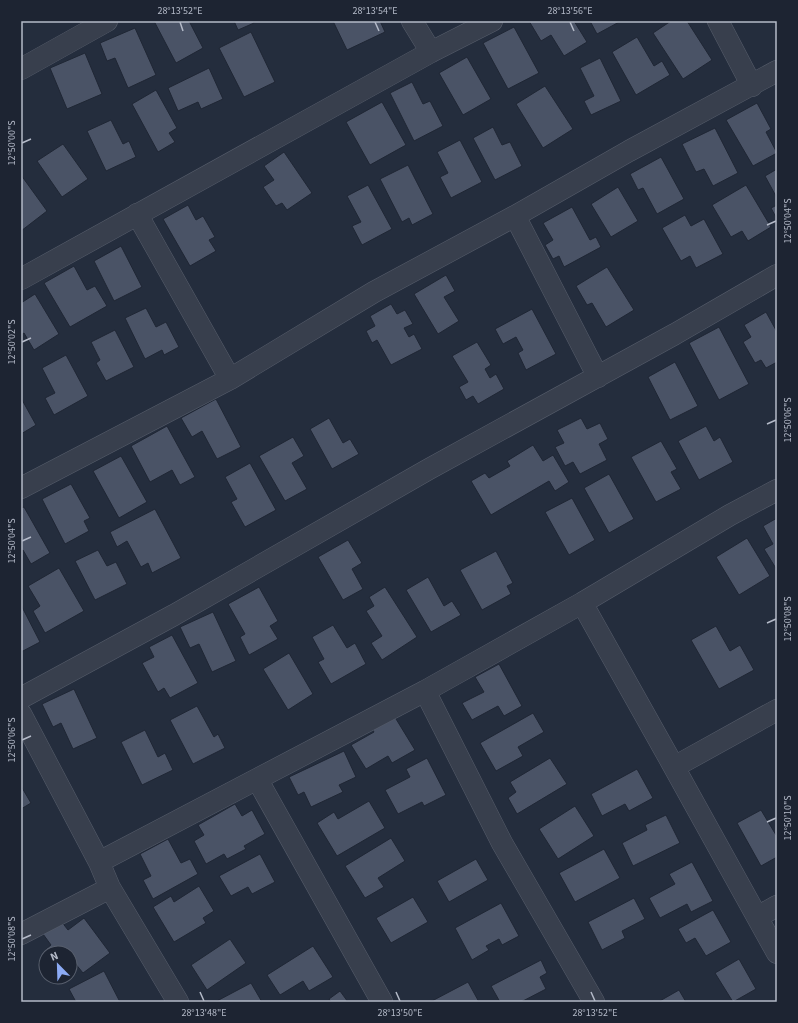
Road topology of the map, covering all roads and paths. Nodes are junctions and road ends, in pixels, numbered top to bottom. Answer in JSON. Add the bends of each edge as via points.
{"nodes":[{"id":1,"x":107,"y":21,"type":"edge"},
{"id":2,"x":412,"y":21,"type":"edge"},
{"id":3,"x":492,"y":21,"type":"edge"},
{"id":4,"x":718,"y":21,"type":"edge"},
{"id":5,"x":431,"y":52,"type":"junction"},
{"id":6,"x":21,"y":69,"type":"edge"},
{"id":7,"x":777,"y":71,"type":"edge"},
{"id":8,"x":752,"y":86,"type":"junction"},
{"id":9,"x":137,"y":214,"type":"junction"},
{"id":10,"x":515,"y":216,"type":"junction"},
{"id":11,"x":777,"y":275,"type":"edge"},
{"id":12,"x":21,"y":279,"type":"edge"},
{"id":13,"x":598,"y":377,"type":"junction"},
{"id":14,"x":230,"y":379,"type":"junction"},
{"id":15,"x":21,"y":488,"type":"edge"},
{"id":16,"x":777,"y":490,"type":"edge"},
{"id":17,"x":582,"y":603,"type":"junction"},
{"id":18,"x":425,"y":691,"type":"junction"},
{"id":19,"x":21,"y":698,"type":"edge"},
{"id":20,"x":777,"y":710,"type":"edge"},
{"id":21,"x":21,"y":714,"type":"edge"},
{"id":22,"x":674,"y":767,"type":"junction"},
{"id":23,"x":257,"y":779,"type":"junction"},
{"id":24,"x":99,"y":862,"type":"junction"},
{"id":25,"x":110,"y":888,"type":"junction"},
{"id":26,"x":777,"y":906,"type":"edge"},
{"id":27,"x":757,"y":917,"type":"junction"},
{"id":28,"x":21,"y":934,"type":"edge"},
{"id":29,"x":777,"y":953,"type":"edge"},
{"id":30,"x":178,"y":1002,"type":"edge"},
{"id":31,"x":382,"y":1002,"type":"edge"},
{"id":32,"x":594,"y":1002,"type":"edge"}],
"edges":[{"from":1,"to":6,"type":"street"},
{"from":2,"to":5,"type":"street"},
{"from":3,"to":5,"type":"street"},
{"from":4,"to":8,"type":"street"},
{"from":5,"to":9,"type":"street"},
{"from":7,"to":8,"type":"street"},
{"from":8,"to":10,"type":"street","via":[[628,151]]},
{"from":9,"to":12,"type":"street"},
{"from":9,"to":14,"type":"street"},
{"from":10,"to":13,"type":"street"},
{"from":10,"to":14,"type":"street","via":[[374,292]]},
{"from":11,"to":13,"type":"street"},
{"from":13,"to":19,"type":"street"},
{"from":14,"to":15,"type":"street"},
{"from":16,"to":17,"type":"street"},
{"from":17,"to":18,"type":"street"},
{"from":17,"to":22,"type":"street"},
{"from":18,"to":23,"type":"street"},
{"from":18,"to":32,"type":"street","via":[[502,843]]},
{"from":20,"to":22,"type":"street"},
{"from":21,"to":24,"type":"street"},
{"from":22,"to":27,"type":"street"},
{"from":23,"to":24,"type":"street"},
{"from":23,"to":31,"type":"street"},
{"from":24,"to":25,"type":"street"},
{"from":25,"to":28,"type":"street"},
{"from":25,"to":30,"type":"street"},
{"from":26,"to":27,"type":"street"},
{"from":27,"to":29,"type":"street"}]}
